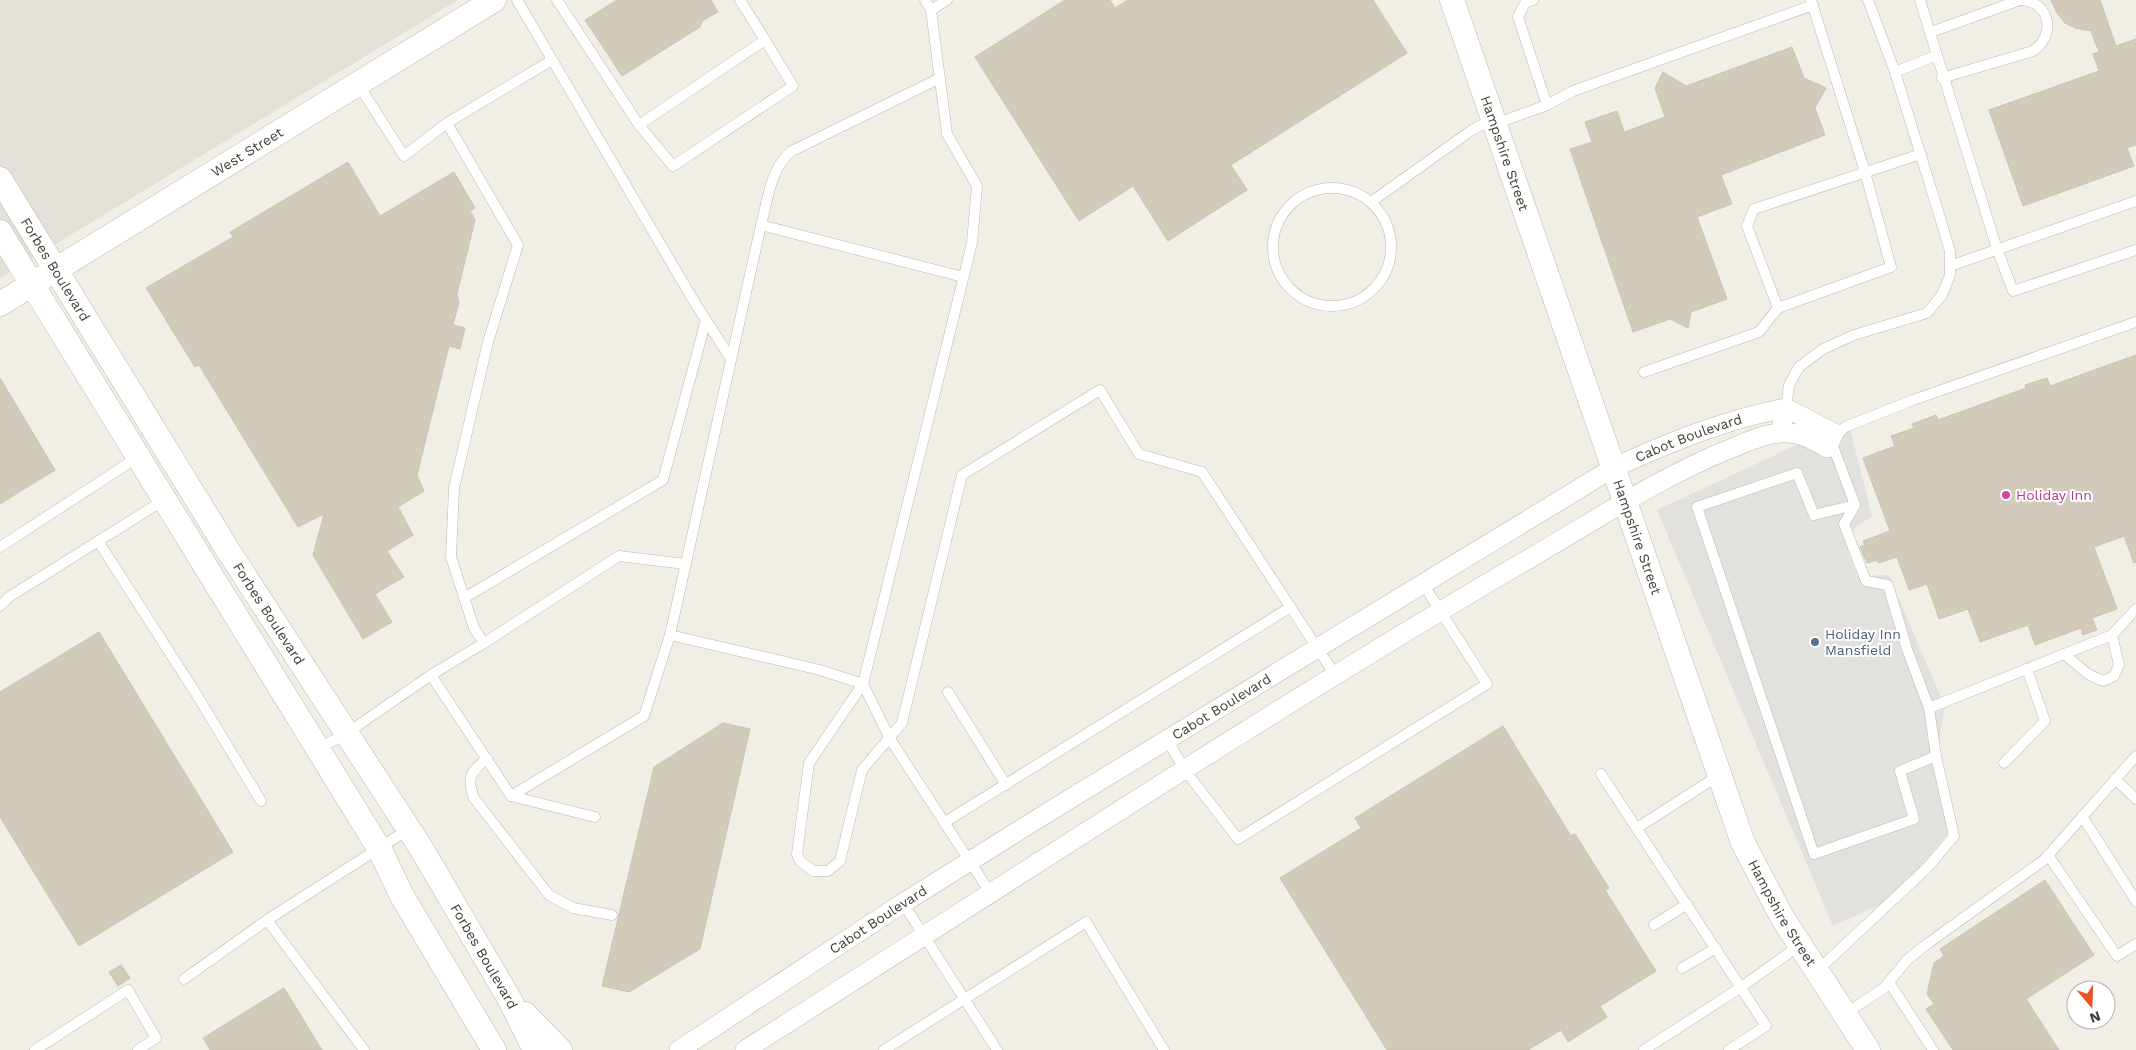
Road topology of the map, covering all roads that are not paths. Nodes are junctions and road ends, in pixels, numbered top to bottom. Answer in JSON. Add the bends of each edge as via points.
{"nodes":[{"id":1,"x":494,"y":0,"type":"edge"},
{"id":2,"x":517,"y":0,"type":"edge"},
{"id":3,"x":557,"y":0,"type":"edge"},
{"id":4,"x":740,"y":0,"type":"edge"},
{"id":5,"x":925,"y":0,"type":"edge"},
{"id":6,"x":947,"y":0,"type":"edge"},
{"id":7,"x":1452,"y":0,"type":"edge"},
{"id":8,"x":1534,"y":0,"type":"edge"},
{"id":9,"x":1868,"y":0,"type":"edge"},
{"id":10,"x":1920,"y":0,"type":"edge"},
{"id":11,"x":2021,"y":0,"type":"edge"},
{"id":12,"x":1812,"y":3,"type":"edge"},
{"id":13,"x":931,"y":10,"type":"junction"},
{"id":14,"x":1930,"y":32,"type":"junction"},
{"id":15,"x":765,"y":40,"type":"junction"},
{"id":16,"x":1935,"y":56,"type":"junction"},
{"id":17,"x":552,"y":60,"type":"junction"},
{"id":18,"x":1895,"y":72,"type":"junction"},
{"id":19,"x":940,"y":78,"type":"junction"},
{"id":20,"x":1942,"y":78,"type":"junction"},
{"id":21,"x":358,"y":84,"type":"junction"},
{"id":22,"x":1547,"y":105,"type":"junction"},
{"id":23,"x":1494,"y":122,"type":"junction"},
{"id":24,"x":447,"y":123,"type":"junction"},
{"id":25,"x":639,"y":125,"type":"junction"},
{"id":26,"x":1921,"y":154,"type":"junction"},
{"id":27,"x":1865,"y":172,"type":"junction"},
{"id":28,"x":0,"y":179,"type":"edge"},
{"id":29,"x":2136,"y":201,"type":"edge"},
{"id":30,"x":1370,"y":202,"type":"junction"},
{"id":31,"x":761,"y":225,"type":"junction"},
{"id":32,"x":0,"y":232,"type":"edge"},
{"id":33,"x":1997,"y":249,"type":"junction"},
{"id":34,"x":2136,"y":250,"type":"edge"},
{"id":35,"x":1950,"y":266,"type":"junction"},
{"id":36,"x":56,"y":269,"type":"junction"},
{"id":37,"x":963,"y":277,"type":"junction"},
{"id":38,"x":32,"y":284,"type":"junction"},
{"id":39,"x":0,"y":304,"type":"edge"},
{"id":40,"x":1778,"y":308,"type":"junction"},
{"id":41,"x":706,"y":320,"type":"junction"},
{"id":42,"x":2136,"y":322,"type":"edge"},
{"id":43,"x":732,"y":359,"type":"junction"},
{"id":44,"x":1644,"y":372,"type":"dead end"},
{"id":45,"x":1786,"y":408,"type":"junction"},
{"id":46,"x":1780,"y":433,"type":"junction"},
{"id":47,"x":1831,"y":441,"type":"junction"},
{"id":48,"x":155,"y":462,"type":"junction"},
{"id":49,"x":1613,"y":468,"type":"junction"},
{"id":50,"x":165,"y":499,"type":"junction"},
{"id":51,"x":1625,"y":502,"type":"junction"},
{"id":52,"x":1855,"y":505,"type":"junction"},
{"id":53,"x":98,"y":542,"type":"junction"},
{"id":54,"x":0,"y":547,"type":"edge"},
{"id":55,"x":685,"y":564,"type":"junction"},
{"id":56,"x":1423,"y":584,"type":"junction"},
{"id":57,"x":464,"y":598,"type":"junction"},
{"id":58,"x":0,"y":606,"type":"edge"},
{"id":59,"x":1289,"y":608,"type":"junction"},
{"id":60,"x":2136,"y":609,"type":"edge"},
{"id":61,"x":1442,"y":610,"type":"junction"},
{"id":62,"x":670,"y":635,"type":"junction"},
{"id":63,"x":2112,"y":635,"type":"junction"},
{"id":64,"x":484,"y":643,"type":"junction"},
{"id":65,"x":1316,"y":648,"type":"junction"},
{"id":66,"x":2064,"y":654,"type":"junction"},
{"id":67,"x":2027,"y":670,"type":"junction"},
{"id":68,"x":432,"y":674,"type":"junction"},
{"id":69,"x":1335,"y":676,"type":"junction"},
{"id":70,"x":863,"y":684,"type":"junction"},
{"id":71,"x":948,"y":692,"type":"dead end"},
{"id":72,"x":1928,"y":708,"type":"junction"},
{"id":73,"x":347,"y":733,"type":"junction"},
{"id":74,"x":1167,"y":738,"type":"junction"},
{"id":75,"x":890,"y":739,"type":"junction"},
{"id":76,"x":317,"y":750,"type":"junction"},
{"id":77,"x":1936,"y":756,"type":"junction"},
{"id":78,"x":2136,"y":756,"type":"edge"},
{"id":79,"x":487,"y":758,"type":"junction"},
{"id":80,"x":2004,"y":763,"type":"dead end"},
{"id":81,"x":1184,"y":769,"type":"junction"},
{"id":82,"x":1600,"y":774,"type":"dead end"},
{"id":83,"x":1718,"y":776,"type":"junction"},
{"id":84,"x":2115,"y":779,"type":"junction"},
{"id":85,"x":1006,"y":785,"type":"junction"},
{"id":86,"x":511,"y":796,"type":"junction"},
{"id":87,"x":2136,"y":799,"type":"edge"},
{"id":88,"x":261,"y":801,"type":"dead end"},
{"id":89,"x":2082,"y":816,"type":"junction"},
{"id":90,"x":595,"y":817,"type":"dead end"},
{"id":91,"x":945,"y":822,"type":"junction"},
{"id":92,"x":1637,"y":828,"type":"junction"},
{"id":93,"x":409,"y":830,"type":"junction"},
{"id":94,"x":380,"y":850,"type":"junction"},
{"id":95,"x":2048,"y":856,"type":"junction"},
{"id":96,"x":970,"y":861,"type":"junction"},
{"id":97,"x":991,"y":894,"type":"junction"},
{"id":98,"x":2136,"y":901,"type":"edge"},
{"id":99,"x":903,"y":903,"type":"junction"},
{"id":100,"x":1686,"y":904,"type":"junction"},
{"id":101,"x":612,"y":915,"type":"dead end"},
{"id":102,"x":267,"y":920,"type":"junction"},
{"id":103,"x":1654,"y":925,"type":"dead end"},
{"id":104,"x":924,"y":936,"type":"junction"},
{"id":105,"x":2136,"y":944,"type":"edge"},
{"id":106,"x":1800,"y":945,"type":"junction"},
{"id":107,"x":1716,"y":948,"type":"junction"},
{"id":108,"x":1682,"y":968,"type":"dead end"},
{"id":109,"x":1817,"y":971,"type":"junction"},
{"id":110,"x":184,"y":979,"type":"dead end"},
{"id":111,"x":1889,"y":982,"type":"junction"},
{"id":112,"x":1740,"y":988,"type":"junction"},
{"id":113,"x":964,"y":998,"type":"junction"},
{"id":114,"x":510,"y":1000,"type":"junction"},
{"id":115,"x":1845,"y":1014,"type":"junction"},
{"id":116,"x":35,"y":1050,"type":"edge"},
{"id":117,"x":138,"y":1050,"type":"edge"},
{"id":118,"x":364,"y":1050,"type":"edge"},
{"id":119,"x":494,"y":1050,"type":"edge"},
{"id":120,"x":534,"y":1050,"type":"edge"},
{"id":121,"x":560,"y":1050,"type":"edge"},
{"id":122,"x":679,"y":1050,"type":"edge"},
{"id":123,"x":745,"y":1050,"type":"edge"},
{"id":124,"x":884,"y":1050,"type":"edge"},
{"id":125,"x":997,"y":1050,"type":"edge"},
{"id":126,"x":1164,"y":1050,"type":"edge"},
{"id":127,"x":1644,"y":1050,"type":"edge"},
{"id":128,"x":1729,"y":1050,"type":"edge"},
{"id":129,"x":1868,"y":1050,"type":"edge"},
{"id":130,"x":1933,"y":1050,"type":"edge"}],
"edges":[{"from":1,"to":21,"type":"street","name":"West Street"},
{"from":2,"to":17,"type":"lane"},
{"from":3,"to":25,"type":"lane"},
{"from":4,"to":15,"type":"lane"},
{"from":5,"to":13,"type":"lane"},
{"from":6,"to":13,"type":"lane"},
{"from":7,"to":23,"type":"street","name":"Hampshire Street"},
{"from":8,"to":22,"type":"lane","via":[[1525,3],[1518,17]]},
{"from":9,"to":18,"type":"lane"},
{"from":10,"to":14,"type":"lane"},
{"from":11,"to":14,"type":"lane"},
{"from":11,"to":20,"type":"lane","via":[[2038,5],[2048,20],[2049,29],[2041,46]]},
{"from":12,"to":22,"type":"lane","via":[[1573,90]]},
{"from":12,"to":27,"type":"lane"},
{"from":13,"to":19,"type":"lane"},
{"from":14,"to":16,"type":"lane"},
{"from":15,"to":25,"type":"lane"},
{"from":15,"to":25,"type":"lane","via":[[793,86],[673,166]]},
{"from":16,"to":18,"type":"lane"},
{"from":16,"to":20,"type":"lane"},
{"from":17,"to":24,"type":"lane"},
{"from":17,"to":41,"type":"lane"},
{"from":18,"to":26,"type":"lane"},
{"from":19,"to":31,"type":"lane","via":[[782,158],[776,168]]},
{"from":19,"to":37,"type":"lane","via":[[947,134],[977,186],[972,243]]},
{"from":20,"to":33,"type":"lane"},
{"from":21,"to":24,"type":"lane","via":[[404,156]]},
{"from":21,"to":36,"type":"street","name":"West Street"},
{"from":22,"to":23,"type":"lane"},
{"from":23,"to":30,"type":"lane","via":[[1472,130]]},
{"from":23,"to":49,"type":"street","name":"Hampshire Street"},
{"from":24,"to":57,"type":"lane","via":[[518,245],[488,342],[454,488],[451,557]]},
{"from":26,"to":27,"type":"lane"},
{"from":26,"to":35,"type":"lane","via":[[1950,251]]},
{"from":27,"to":40,"type":"lane","via":[[1890,268]]},
{"from":27,"to":40,"type":"lane","via":[[1754,209],[1746,226]]},
{"from":28,"to":36,"type":"street","name":"Forbes Boulevard"},
{"from":29,"to":33,"type":"lane"},
{"from":30,"to":30,"type":"lane","via":[[1351,191],[1329,188],[1301,196],[1289,206],[1280,218],[1273,246],[1277,268],[1288,287],[1313,303],[1335,306],[1356,301],[1380,282],[1391,255],[1391,240],[1388,226]]},
{"from":31,"to":37,"type":"lane"},
{"from":31,"to":43,"type":"lane"},
{"from":32,"to":38,"type":"street","name":"Forbes Boulevard"},
{"from":33,"to":34,"type":"lane","via":[[2014,291]]},
{"from":33,"to":35,"type":"lane"},
{"from":35,"to":45,"type":"lane","via":[[1942,295],[1926,313],[1854,335],[1822,349],[1799,367],[1789,385]]},
{"from":36,"to":38,"type":"street","name":"West Street"},
{"from":36,"to":48,"type":"street","name":"Forbes Boulevard"},
{"from":37,"to":70,"type":"lane"},
{"from":38,"to":39,"type":"street","name":"West Street"},
{"from":38,"to":48,"type":"street","name":"Forbes Boulevard"},
{"from":40,"to":44,"type":"lane","via":[[1759,332]]},
{"from":41,"to":43,"type":"lane"},
{"from":41,"to":57,"type":"lane","via":[[663,480]]},
{"from":42,"to":47,"type":"lane","via":[[1913,400],[1846,427]]},
{"from":43,"to":55,"type":"lane"},
{"from":45,"to":46,"type":"street"},
{"from":45,"to":47,"type":"street","via":[[1834,433]]},
{"from":45,"to":49,"type":"street","name":"Cabot Boulevard","via":[[1734,420]]},
{"from":46,"to":47,"type":"street","name":"Cabot Boulevard","via":[[1797,434],[1827,448]]},
{"from":46,"to":51,"type":"street","name":"Cabot Boulevard","via":[[1752,440],[1700,461]]},
{"from":47,"to":52,"type":"lane"},
{"from":48,"to":50,"type":"street","name":"Forbes Boulevard"},
{"from":48,"to":54,"type":"lane"},
{"from":48,"to":73,"type":"street","name":"Forbes Boulevard"},
{"from":49,"to":51,"type":"street","name":"Hampshire Street"},
{"from":49,"to":56,"type":"street","name":"Cabot Boulevard"},
{"from":50,"to":53,"type":"lane"},
{"from":50,"to":76,"type":"street","name":"Forbes Boulevard"},
{"from":51,"to":61,"type":"street","name":"Cabot Boulevard"},
{"from":51,"to":83,"type":"street","name":"Hampshire Street"},
{"from":52,"to":72,"type":"lane","via":[[1844,524],[1866,581],[1888,585]]},
{"from":52,"to":77,"type":"lane","via":[[1814,515],[1797,473],[1697,507],[1814,854],[1914,819],[1900,772]]},
{"from":53,"to":58,"type":"lane"},
{"from":53,"to":88,"type":"lane"},
{"from":55,"to":62,"type":"lane"},
{"from":55,"to":64,"type":"lane","via":[[619,556]]},
{"from":56,"to":61,"type":"lane"},
{"from":56,"to":65,"type":"street","name":"Cabot Boulevard"},
{"from":57,"to":64,"type":"lane","via":[[474,628]]},
{"from":59,"to":65,"type":"lane"},
{"from":59,"to":75,"type":"lane","via":[[1202,472],[1139,454],[1100,390],[962,475],[902,723]]},
{"from":59,"to":85,"type":"lane"},
{"from":60,"to":63,"type":"lane"},
{"from":61,"to":69,"type":"street","name":"Cabot Boulevard"},
{"from":61,"to":81,"type":"lane","via":[[1488,684],[1238,839]]},
{"from":62,"to":70,"type":"lane","via":[[820,670]]},
{"from":62,"to":86,"type":"lane","via":[[644,716]]},
{"from":63,"to":66,"type":"lane"},
{"from":63,"to":66,"type":"lane","via":[[2119,664],[2114,676],[2103,681],[2088,674]]},
{"from":64,"to":68,"type":"lane"},
{"from":65,"to":69,"type":"lane"},
{"from":65,"to":74,"type":"street","name":"Cabot Boulevard"},
{"from":66,"to":67,"type":"lane"},
{"from":67,"to":72,"type":"lane"},
{"from":67,"to":80,"type":"lane","via":[[2045,721]]},
{"from":68,"to":73,"type":"lane"},
{"from":68,"to":79,"type":"lane"},
{"from":69,"to":81,"type":"street","name":"Cabot Boulevard"},
{"from":70,"to":75,"type":"lane"},
{"from":70,"to":75,"type":"lane","via":[[809,763],[796,846],[800,862],[812,871],[828,870],[840,861],[862,770]]},
{"from":71,"to":85,"type":"lane"},
{"from":72,"to":77,"type":"lane"},
{"from":73,"to":76,"type":"lane"},
{"from":73,"to":93,"type":"street","name":"Forbes Boulevard"},
{"from":74,"to":81,"type":"lane"},
{"from":74,"to":96,"type":"street","name":"Cabot Boulevard"},
{"from":75,"to":91,"type":"lane"},
{"from":76,"to":94,"type":"street","name":"Forbes Boulevard"},
{"from":77,"to":109,"type":"lane","via":[[1954,836],[1927,868]]},
{"from":78,"to":84,"type":"lane"},
{"from":79,"to":86,"type":"lane"},
{"from":79,"to":101,"type":"lane","via":[[472,772],[469,784],[474,798],[549,895],[573,908]]},
{"from":81,"to":97,"type":"street","name":"Cabot Boulevard"},
{"from":82,"to":92,"type":"lane"},
{"from":83,"to":92,"type":"lane"},
{"from":83,"to":106,"type":"street","name":"Hampshire Street","via":[[1743,843]]},
{"from":84,"to":87,"type":"lane"},
{"from":84,"to":89,"type":"lane"},
{"from":85,"to":91,"type":"lane"},
{"from":86,"to":90,"type":"lane"},
{"from":89,"to":95,"type":"lane"},
{"from":89,"to":98,"type":"lane"},
{"from":91,"to":96,"type":"lane"},
{"from":92,"to":100,"type":"lane"},
{"from":93,"to":94,"type":"lane"},
{"from":93,"to":114,"type":"street","name":"Forbes Boulevard"},
{"from":94,"to":102,"type":"lane"},
{"from":94,"to":119,"type":"street","name":"Forbes Boulevard","via":[[402,896]]},
{"from":95,"to":105,"type":"lane","via":[[2117,956]]},
{"from":95,"to":111,"type":"lane","via":[[1927,944],[1907,960]]},
{"from":96,"to":97,"type":"lane"},
{"from":96,"to":99,"type":"street","name":"Cabot Boulevard"},
{"from":97,"to":104,"type":"street","name":"Cabot Boulevard"},
{"from":99,"to":104,"type":"lane"},
{"from":99,"to":122,"type":"street","name":"Cabot Boulevard"},
{"from":100,"to":103,"type":"lane"},
{"from":100,"to":107,"type":"lane"},
{"from":102,"to":110,"type":"lane"},
{"from":102,"to":118,"type":"lane"},
{"from":104,"to":113,"type":"lane"},
{"from":104,"to":123,"type":"street","name":"Cabot Boulevard"},
{"from":106,"to":109,"type":"street","name":"Hampshire Street"},
{"from":106,"to":112,"type":"lane"},
{"from":107,"to":108,"type":"lane"},
{"from":107,"to":112,"type":"lane"},
{"from":109,"to":115,"type":"street","name":"Hampshire Street"},
{"from":111,"to":115,"type":"lane"},
{"from":111,"to":130,"type":"lane"},
{"from":112,"to":127,"type":"lane"},
{"from":112,"to":128,"type":"lane","via":[[1766,1026]]},
{"from":113,"to":124,"type":"lane"},
{"from":113,"to":125,"type":"lane"},
{"from":113,"to":126,"type":"lane","via":[[1086,922]]},
{"from":114,"to":120,"type":"street","name":"Forbes Boulevard"},
{"from":114,"to":121,"type":"street"},
{"from":115,"to":129,"type":"street","name":"Hampshire Street"},
{"from":116,"to":117,"type":"lane","via":[[128,990],[156,1038]]}]}
